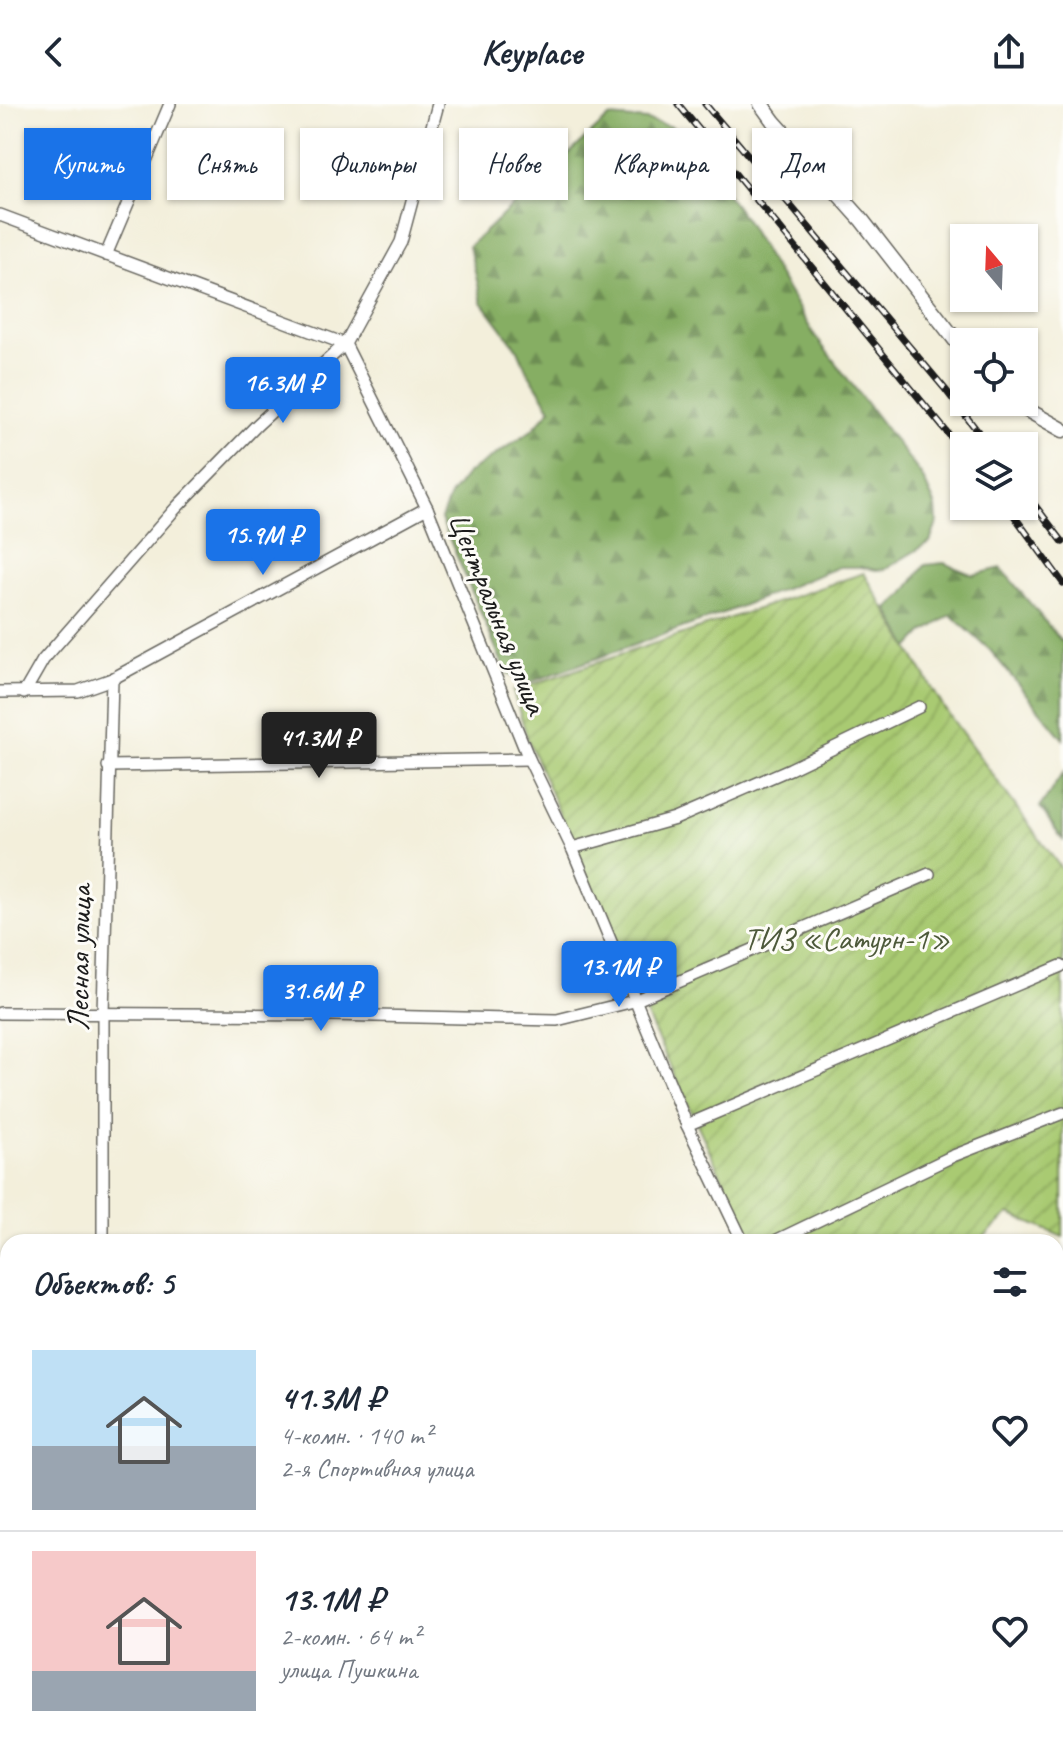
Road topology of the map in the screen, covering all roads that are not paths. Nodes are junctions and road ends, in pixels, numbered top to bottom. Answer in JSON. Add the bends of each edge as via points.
{"nodes":[{"id":1,"x":170,"y":104,"type":"edge"},
{"id":2,"x":438,"y":104,"type":"edge"},
{"id":3,"x":761,"y":104,"type":"edge"},
{"id":4,"x":0,"y":215,"type":"edge"},
{"id":5,"x":106,"y":255,"type":"junction"},
{"id":6,"x":950,"y":333,"type":"edge"},
{"id":7,"x":345,"y":344,"type":"junction"},
{"id":8,"x":1038,"y":416,"type":"edge"},
{"id":9,"x":1063,"y":430,"type":"edge"},
{"id":10,"x":427,"y":508,"type":"junction"},
{"id":11,"x":113,"y":678,"type":"junction"},
{"id":12,"x":0,"y":692,"type":"edge"},
{"id":13,"x":24,"y":693,"type":"junction"},
{"id":14,"x":919,"y":707,"type":"dead end"},
{"id":15,"x":529,"y":759,"type":"junction"},
{"id":16,"x":108,"y":766,"type":"junction"},
{"id":17,"x":572,"y":848,"type":"junction"},
{"id":18,"x":929,"y":874,"type":"dead end"},
{"id":19,"x":1061,"y":966,"type":"dead end"},
{"id":20,"x":634,"y":1001,"type":"junction"},
{"id":21,"x":0,"y":1013,"type":"edge"},
{"id":22,"x":103,"y":1013,"type":"junction"},
{"id":23,"x":1063,"y":1113,"type":"edge"},
{"id":24,"x":687,"y":1125,"type":"junction"},
{"id":25,"x":103,"y":1234,"type":"edge"},
{"id":26,"x":739,"y":1234,"type":"edge"},
{"id":27,"x":790,"y":1234,"type":"edge"}],
"edges":[{"from":1,"to":5,"type":"street"},
{"from":2,"to":7,"type":"street","via":[[401,242]]},
{"from":3,"to":6,"type":"street"},
{"from":4,"to":5,"type":"street"},
{"from":5,"to":7,"type":"street"},
{"from":7,"to":10,"type":"street","name":"Центральная улица"},
{"from":7,"to":13,"type":"street","via":[[176,508],[43,660]]},
{"from":8,"to":9,"type":"street"},
{"from":10,"to":11,"type":"street"},
{"from":10,"to":15,"type":"street","name":"Центральная улица"},
{"from":11,"to":13,"type":"street","via":[[78,691]]},
{"from":11,"to":16,"type":"street","name":"Лесная улица"},
{"from":12,"to":13,"type":"street"},
{"from":14,"to":17,"type":"street","via":[[675,819]]},
{"from":15,"to":16,"type":"street"},
{"from":15,"to":17,"type":"street","name":"Центральная улица"},
{"from":16,"to":22,"type":"street","name":"Лесная улица"},
{"from":17,"to":20,"type":"street","name":"Центральная улица"},
{"from":18,"to":20,"type":"street"},
{"from":19,"to":24,"type":"street"},
{"from":20,"to":22,"type":"street","via":[[557,1020]]},
{"from":20,"to":24,"type":"street","name":"Центральная улица"},
{"from":21,"to":22,"type":"street"},
{"from":22,"to":25,"type":"street","name":"Лесная улица"},
{"from":23,"to":27,"type":"street","via":[[953,1156]]},
{"from":24,"to":26,"type":"street","name":"Центральная улица"}]}
